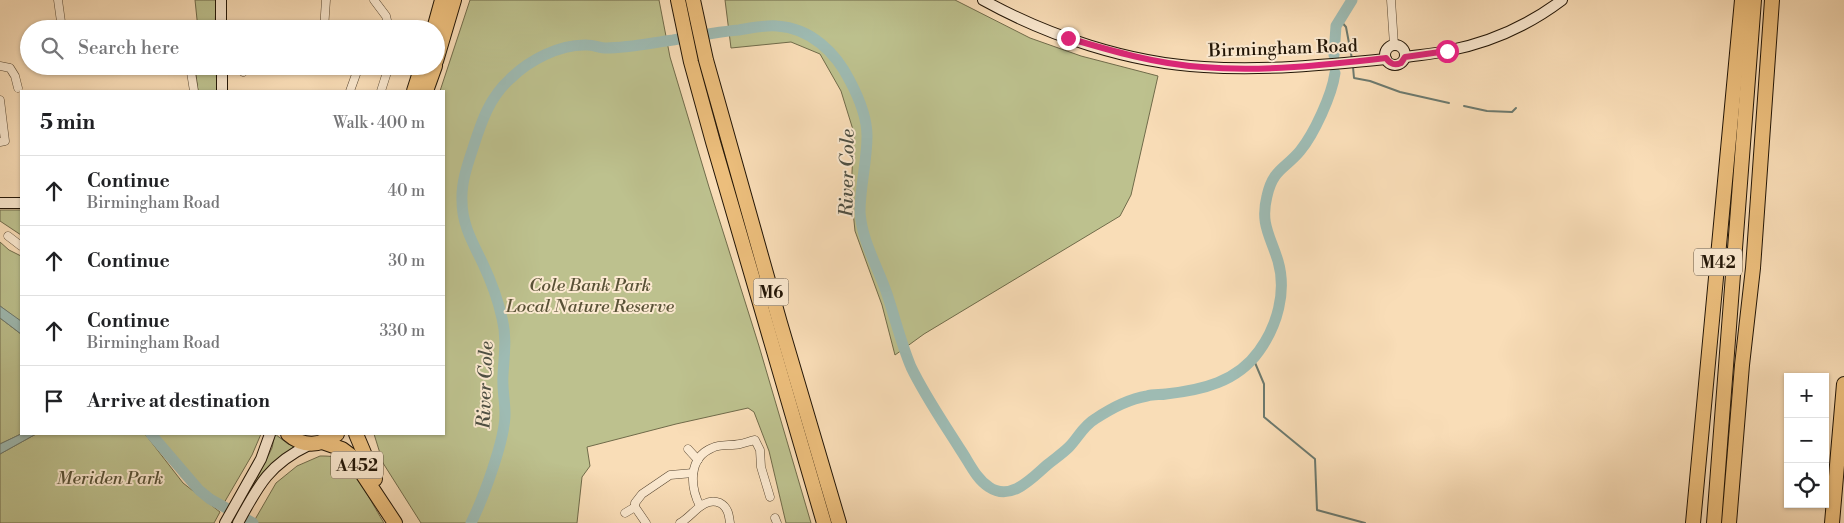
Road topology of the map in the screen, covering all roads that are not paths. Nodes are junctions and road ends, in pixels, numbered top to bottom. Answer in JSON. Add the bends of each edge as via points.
{"nodes":[{"id":1,"x":58,"y":0,"type":"edge"},
{"id":2,"x":221,"y":0,"type":"edge"},
{"id":3,"x":326,"y":0,"type":"edge"},
{"id":4,"x":374,"y":0,"type":"edge"},
{"id":5,"x":442,"y":0,"type":"edge"},
{"id":6,"x":454,"y":0,"type":"edge"},
{"id":7,"x":983,"y":0,"type":"edge"},
{"id":8,"x":1391,"y":0,"type":"edge"},
{"id":9,"x":1562,"y":0,"type":"edge"},
{"id":10,"x":1742,"y":0,"type":"edge"},
{"id":11,"x":1754,"y":0,"type":"edge"},
{"id":12,"x":1772,"y":0,"type":"edge"},
{"id":13,"x":694,"y":5,"type":"edge"},
{"id":14,"x":679,"y":6,"type":"edge"},
{"id":15,"x":61,"y":20,"type":"edge"},
{"id":16,"x":221,"y":20,"type":"edge"},
{"id":17,"x":325,"y":20,"type":"edge"},
{"id":18,"x":387,"y":20,"type":"edge"},
{"id":19,"x":436,"y":20,"type":"edge"},
{"id":20,"x":445,"y":30,"type":"edge"},
{"id":21,"x":1394,"y":45,"type":"junction"},
{"id":22,"x":1405,"y":57,"type":"junction"},
{"id":23,"x":1386,"y":58,"type":"junction"},
{"id":24,"x":0,"y":66,"type":"edge"},
{"id":25,"x":191,"y":75,"type":"edge"},
{"id":26,"x":222,"y":75,"type":"edge"},
{"id":27,"x":356,"y":75,"type":"edge"},
{"id":28,"x":386,"y":75,"type":"edge"},
{"id":29,"x":419,"y":75,"type":"edge"},
{"id":30,"x":432,"y":75,"type":"edge"},
{"id":31,"x":18,"y":88,"type":"dead end"},
{"id":32,"x":194,"y":90,"type":"edge"},
{"id":33,"x":222,"y":90,"type":"edge"},
{"id":34,"x":350,"y":90,"type":"edge"},
{"id":35,"x":382,"y":90,"type":"edge"},
{"id":36,"x":414,"y":90,"type":"edge"},
{"id":37,"x":426,"y":90,"type":"edge"},
{"id":38,"x":0,"y":100,"type":"edge"},
{"id":39,"x":0,"y":142,"type":"edge"},
{"id":40,"x":0,"y":203,"type":"edge"},
{"id":41,"x":20,"y":203,"type":"edge"},
{"id":42,"x":8,"y":236,"type":"dead end"},
{"id":43,"x":20,"y":245,"type":"edge"},
{"id":44,"x":1844,"y":384,"type":"edge"},
{"id":45,"x":1843,"y":415,"type":"edge"},
{"id":46,"x":752,"y":431,"type":"dead end"},
{"id":47,"x":270,"y":435,"type":"edge"},
{"id":48,"x":289,"y":435,"type":"edge"},
{"id":49,"x":335,"y":435,"type":"edge"},
{"id":50,"x":356,"y":435,"type":"edge"},
{"id":51,"x":755,"y":440,"type":"junction"},
{"id":52,"x":315,"y":443,"type":"junction"},
{"id":53,"x":688,"y":449,"type":"dead end"},
{"id":54,"x":698,"y":460,"type":"junction"},
{"id":55,"x":693,"y":473,"type":"junction"},
{"id":56,"x":246,"y":497,"type":"junction"},
{"id":57,"x":770,"y":497,"type":"dead end"},
{"id":58,"x":635,"y":506,"type":"junction"},
{"id":59,"x":700,"y":506,"type":"junction"},
{"id":60,"x":625,"y":512,"type":"dead end"},
{"id":61,"x":225,"y":523,"type":"edge"},
{"id":62,"x":238,"y":523,"type":"edge"},
{"id":63,"x":395,"y":523,"type":"edge"},
{"id":64,"x":404,"y":523,"type":"edge"},
{"id":65,"x":646,"y":523,"type":"edge"},
{"id":66,"x":680,"y":523,"type":"edge"},
{"id":67,"x":730,"y":523,"type":"edge"},
{"id":68,"x":824,"y":523,"type":"edge"},
{"id":69,"x":839,"y":523,"type":"edge"},
{"id":70,"x":1693,"y":523,"type":"edge"},
{"id":71,"x":1714,"y":523,"type":"edge"},
{"id":72,"x":1729,"y":523,"type":"edge"},
{"id":73,"x":1832,"y":523,"type":"edge"}],
"edges":[{"from":1,"to":15,"type":"street"},
{"from":2,"to":16,"type":"main road"},
{"from":3,"to":17,"type":"street"},
{"from":4,"to":18,"type":"street"},
{"from":5,"to":19,"type":"highway"},
{"from":6,"to":20,"type":"highway"},
{"from":7,"to":23,"type":"main road","name":"Birmingham Road","via":[[1068,38],[1143,58],[1203,68],[1253,69]]},
{"from":8,"to":21,"type":"street"},
{"from":9,"to":22,"type":"main road","via":[[1520,26],[1481,42]]},
{"from":10,"to":70,"type":"highway","number":"M42"},
{"from":11,"to":71,"type":"highway"},
{"from":12,"to":72,"type":"highway"},
{"from":13,"to":69,"type":"highway","number":"M6","via":[[706,60]]},
{"from":14,"to":68,"type":"highway","number":"M6","via":[[691,62]]},
{"from":21,"to":22,"type":"main road","via":[[1403,48]]},
{"from":21,"to":23,"type":"main road","via":[[1386,50]]},
{"from":22,"to":23,"type":"main road","via":[[1398,64],[1391,64]]},
{"from":24,"to":31,"type":"street","via":[[10,68]]},
{"from":25,"to":32,"type":"street"},
{"from":26,"to":33,"type":"main road"},
{"from":27,"to":34,"type":"street"},
{"from":28,"to":35,"type":"street"},
{"from":29,"to":36,"type":"highway"},
{"from":30,"to":37,"type":"highway"},
{"from":38,"to":39,"type":"street","via":[[5,141]]},
{"from":40,"to":41,"type":"main road"},
{"from":42,"to":43,"type":"street"},
{"from":44,"to":45,"type":"highway"},
{"from":45,"to":73,"type":"highway"},
{"from":46,"to":51,"type":"street"},
{"from":47,"to":56,"type":"main road"},
{"from":48,"to":52,"type":"highway","number":"A452","via":[[296,442]]},
{"from":49,"to":52,"type":"highway","number":"A452"},
{"from":50,"to":64,"type":"highway","number":"A452","via":[[371,471]]},
{"from":51,"to":54,"type":"street","via":[[712,448]]},
{"from":51,"to":57,"type":"street"},
{"from":52,"to":56,"type":"main road","via":[[298,450],[275,467]]},
{"from":52,"to":63,"type":"highway","number":"A452","via":[[342,449],[350,455]]},
{"from":53,"to":54,"type":"street"},
{"from":54,"to":55,"type":"street"},
{"from":55,"to":58,"type":"street","via":[[670,475],[642,494]]},
{"from":55,"to":59,"type":"street","via":[[694,495]]},
{"from":56,"to":61,"type":"main road"},
{"from":56,"to":62,"type":"main road"},
{"from":58,"to":60,"type":"street"},
{"from":58,"to":65,"type":"street"},
{"from":59,"to":66,"type":"street"},
{"from":59,"to":67,"type":"street","via":[[710,501],[722,504],[729,513]]}]}
